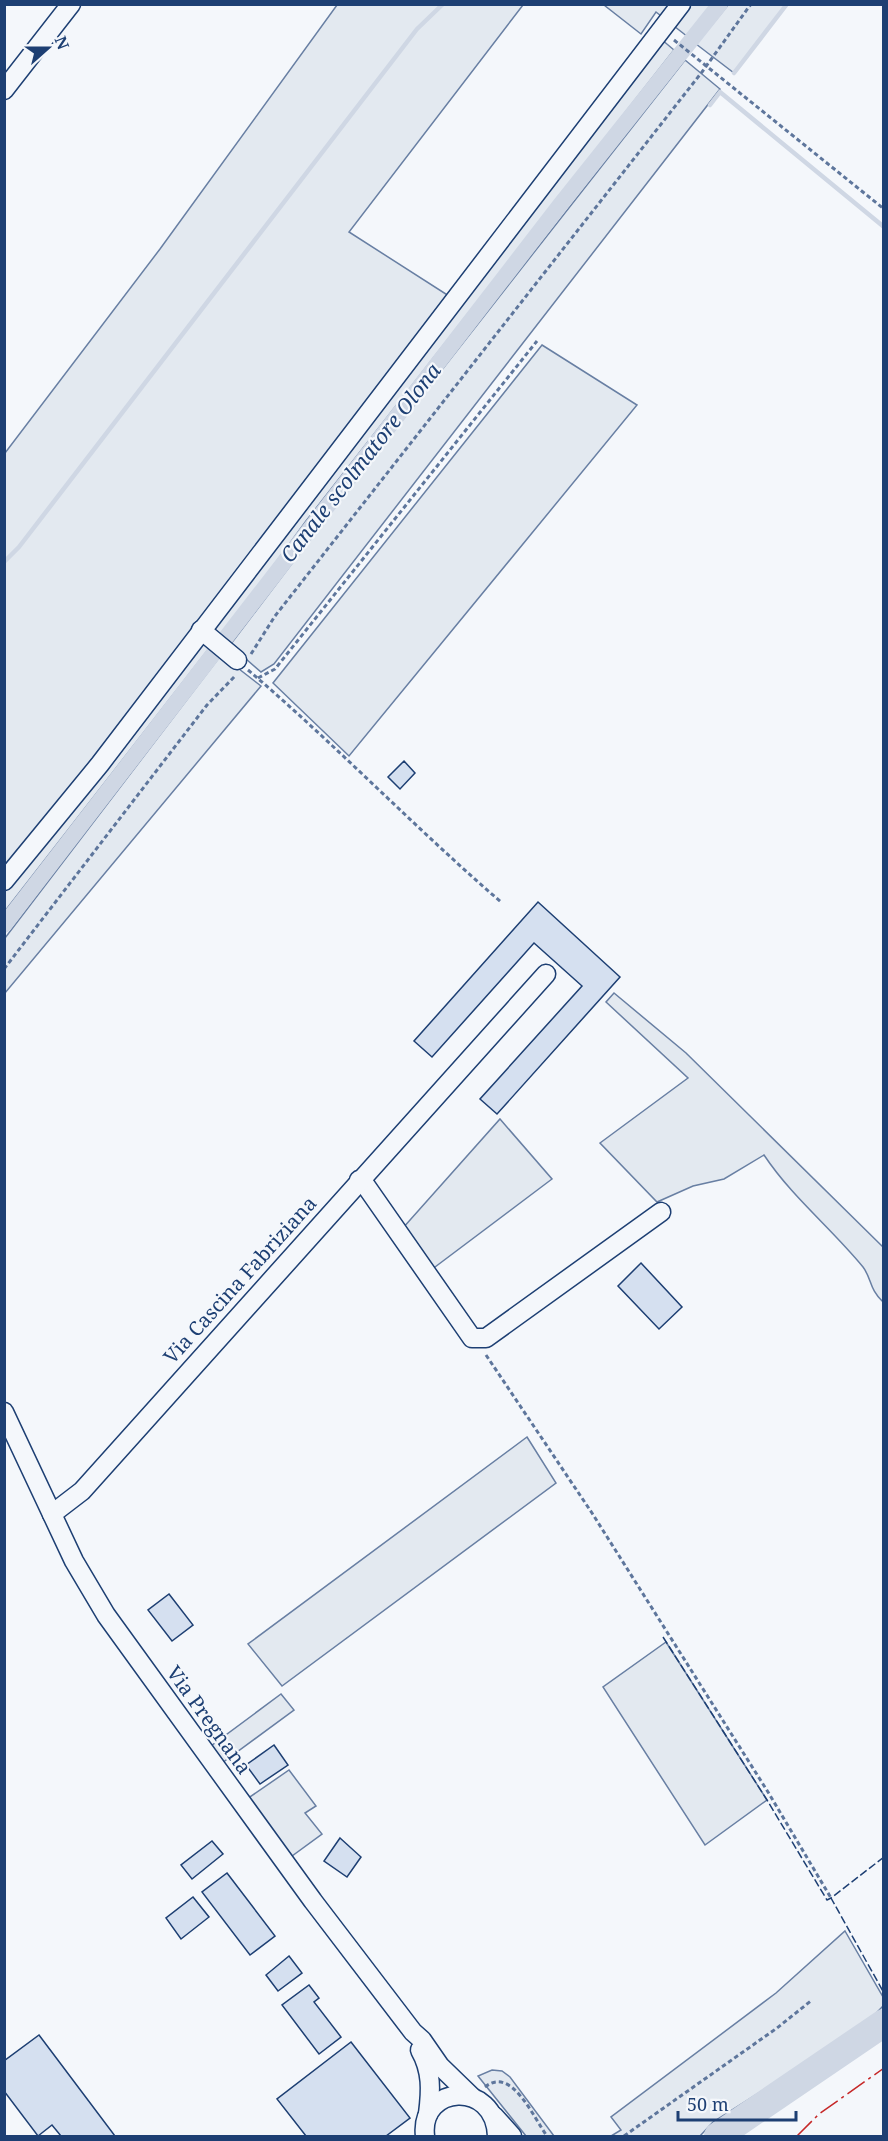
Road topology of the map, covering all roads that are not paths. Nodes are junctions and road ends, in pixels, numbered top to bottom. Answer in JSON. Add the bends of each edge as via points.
{"nodes":[{"id":1,"x":70,"y":4,"type":"edge"},
{"id":2,"x":681,"y":4,"type":"edge"},
{"id":3,"x":4,"y":90,"type":"edge"},
{"id":4,"x":201,"y":631,"type":"junction"},
{"id":5,"x":242,"y":664,"type":"road end"},
{"id":6,"x":4,"y":881,"type":"edge"},
{"id":7,"x":546,"y":974,"type":"dead end"},
{"id":8,"x":359,"y":1180,"type":"junction"},
{"id":9,"x":661,"y":1212,"type":"dead end"},
{"id":10,"x":4,"y":1412,"type":"edge"},
{"id":11,"x":52,"y":1514,"type":"junction"},
{"id":12,"x":413,"y":2032,"type":"junction"},
{"id":13,"x":476,"y":2098,"type":"junction"},
{"id":14,"x":428,"y":2114,"type":"junction"},
{"id":15,"x":494,"y":2116,"type":"junction"},
{"id":16,"x":424,"y":2136,"type":"edge"},
{"id":17,"x":497,"y":2136,"type":"edge"},
{"id":18,"x":512,"y":2136,"type":"edge"}],
"edges":[{"from":1,"to":3,"type":"street"},
{"from":2,"to":4,"type":"street"},
{"from":4,"to":5,"type":"street"},
{"from":4,"to":6,"type":"street"},
{"from":7,"to":8,"type":"street","name":"Via Cascina Fabriziana"},
{"from":8,"to":9,"type":"street","via":[[472,1338],[486,1338]]},
{"from":8,"to":11,"type":"street","name":"Via Cascina Fabriziana","via":[[82,1491]]},
{"from":10,"to":11,"type":"street","name":"Via Pregnana"},
{"from":11,"to":12,"type":"street","name":"Via Pregnana","via":[[74,1562],[106,1615]]},
{"from":12,"to":13,"type":"street","name":"Via Pregnana","via":[[440,2066]]},
{"from":12,"to":14,"type":"street","name":"Via Pregnana","via":[[429,2074]]},
{"from":13,"to":14,"type":"street","via":[[451,2096],[434,2105]]},
{"from":13,"to":15,"type":"street","name":"Via Pregnana"},
{"from":14,"to":16,"type":"street","name":"Via Pregnana"},
{"from":15,"to":17,"type":"street"},
{"from":15,"to":18,"type":"street"}]}
